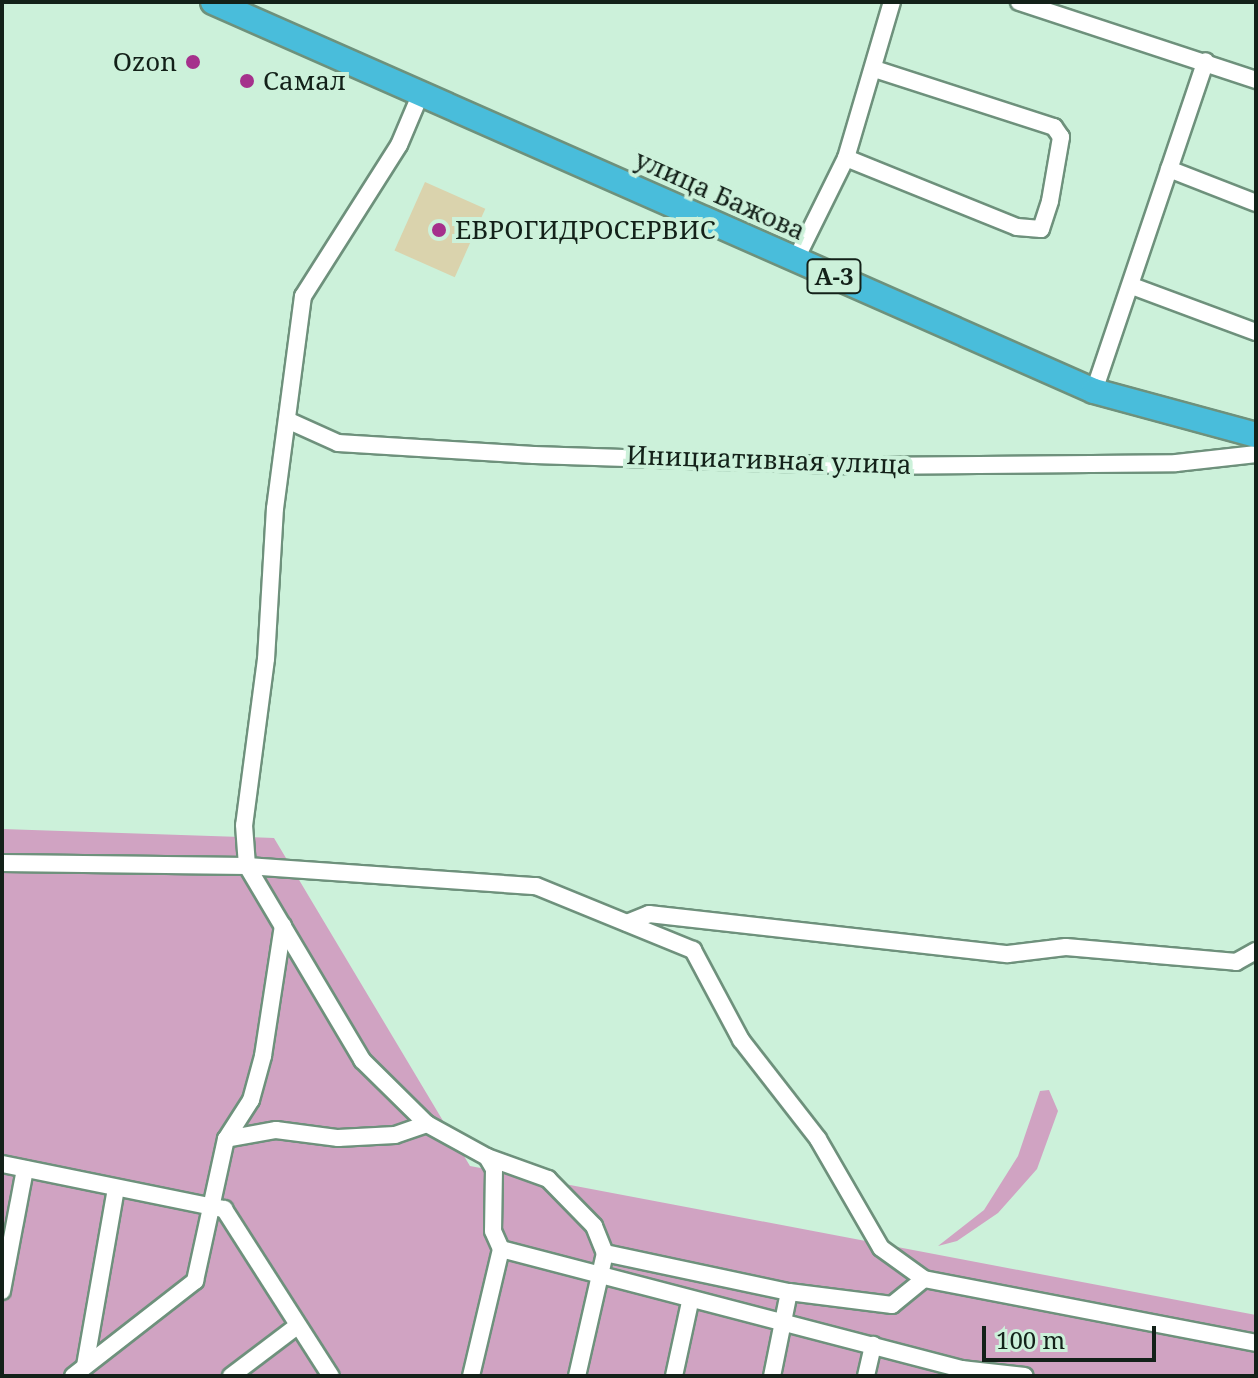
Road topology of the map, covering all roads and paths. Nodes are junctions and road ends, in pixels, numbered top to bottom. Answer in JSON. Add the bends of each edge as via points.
{"nodes":[{"id":1,"x":213,"y":2,"type":"edge"},
{"id":2,"x":892,"y":2,"type":"edge"},
{"id":3,"x":1019,"y":2,"type":"edge"},
{"id":4,"x":1206,"y":61,"type":"junction"},
{"id":5,"x":874,"y":69,"type":"junction"},
{"id":6,"x":1256,"y":80,"type":"edge"},
{"id":7,"x":421,"y":93,"type":"junction"},
{"id":8,"x":846,"y":158,"type":"junction"},
{"id":9,"x":1169,"y":169,"type":"junction"},
{"id":10,"x":1256,"y":203,"type":"edge"},
{"id":11,"x":796,"y":259,"type":"junction"},
{"id":12,"x":1132,"y":286,"type":"junction"},
{"id":13,"x":1256,"y":332,"type":"edge"},
{"id":14,"x":1094,"y":391,"type":"junction"},
{"id":15,"x":287,"y":420,"type":"junction"},
{"id":16,"x":1256,"y":435,"type":"edge"},
{"id":17,"x":1256,"y":454,"type":"edge"},
{"id":18,"x":2,"y":863,"type":"edge"},
{"id":19,"x":247,"y":866,"type":"junction"},
{"id":20,"x":627,"y":923,"type":"junction"},
{"id":21,"x":283,"y":926,"type":"junction"},
{"id":22,"x":1256,"y":951,"type":"edge"},
{"id":23,"x":427,"y":1124,"type":"junction"},
{"id":24,"x":226,"y":1139,"type":"junction"},
{"id":25,"x":487,"y":1157,"type":"junction"},
{"id":26,"x":2,"y":1164,"type":"edge"},
{"id":27,"x":25,"y":1169,"type":"junction"},
{"id":28,"x":116,"y":1189,"type":"junction"},
{"id":29,"x":213,"y":1205,"type":"junction"},
{"id":30,"x":501,"y":1249,"type":"junction"},
{"id":31,"x":605,"y":1253,"type":"junction"},
{"id":32,"x":599,"y":1278,"type":"junction"},
{"id":33,"x":924,"y":1279,"type":"junction"},
{"id":34,"x":2,"y":1291,"type":"edge"},
{"id":35,"x":789,"y":1292,"type":"junction"},
{"id":36,"x":690,"y":1302,"type":"junction"},
{"id":37,"x":784,"y":1322,"type":"junction"},
{"id":38,"x":297,"y":1326,"type":"junction"},
{"id":39,"x":1256,"y":1343,"type":"edge"},
{"id":40,"x":873,"y":1345,"type":"junction"},
{"id":41,"x":79,"y":1371,"type":"edge"},
{"id":42,"x":961,"y":1372,"type":"edge"},
{"id":43,"x":231,"y":1376,"type":"edge"},
{"id":44,"x":331,"y":1376,"type":"edge"},
{"id":45,"x":471,"y":1376,"type":"edge"},
{"id":46,"x":577,"y":1376,"type":"edge"},
{"id":47,"x":674,"y":1376,"type":"edge"},
{"id":48,"x":772,"y":1376,"type":"edge"},
{"id":49,"x":866,"y":1376,"type":"edge"},
{"id":50,"x":1025,"y":1376,"type":"edge"}],
"edges":[{"from":1,"to":7,"type":"highway","name":"улица Бажова"},
{"from":2,"to":5,"type":"street"},
{"from":3,"to":4,"type":"street"},
{"from":4,"to":6,"type":"street"},
{"from":4,"to":9,"type":"street"},
{"from":5,"to":8,"type":"street"},
{"from":5,"to":8,"type":"street","via":[[1054,127],[1061,137],[1041,229],[1017,227]]},
{"from":7,"to":11,"type":"highway","name":"улица Бажова","number":"A-3"},
{"from":7,"to":15,"type":"street","via":[[399,145],[303,296]]},
{"from":8,"to":11,"type":"street"},
{"from":9,"to":10,"type":"street"},
{"from":9,"to":12,"type":"street"},
{"from":11,"to":14,"type":"highway","name":"улица Бажова","number":"A-3"},
{"from":12,"to":13,"type":"street"},
{"from":12,"to":14,"type":"street"},
{"from":14,"to":16,"type":"highway","name":"улица Бажова","number":"A-3"},
{"from":15,"to":17,"type":"street","name":"Инициативная улица","via":[[338,443],[534,455],[921,466],[1176,463]]},
{"from":15,"to":19,"type":"street","via":[[244,825]]},
{"from":18,"to":19,"type":"street"},
{"from":19,"to":20,"type":"street","via":[[536,886]]},
{"from":19,"to":21,"type":"street"},
{"from":20,"to":22,"type":"street","via":[[649,914],[1008,954],[1066,947],[1236,962]]},
{"from":20,"to":33,"type":"street","via":[[693,950],[741,1040],[818,1139],[881,1248]]},
{"from":21,"to":23,"type":"street","via":[[362,1060]]},
{"from":21,"to":24,"type":"street","via":[[263,1056],[251,1100]]},
{"from":23,"to":24,"type":"street","via":[[395,1135],[338,1138],[276,1130]]},
{"from":23,"to":25,"type":"street"},
{"from":24,"to":29,"type":"street"},
{"from":25,"to":30,"type":"street","via":[[494,1169],[493,1231]]},
{"from":25,"to":31,"type":"street","via":[[548,1179],[594,1226]]},
{"from":26,"to":27,"type":"street"},
{"from":27,"to":28,"type":"street"},
{"from":27,"to":34,"type":"street"},
{"from":28,"to":29,"type":"street"},
{"from":28,"to":41,"type":"street"},
{"from":29,"to":38,"type":"street","via":[[234,1218]]},
{"from":29,"to":41,"type":"street","via":[[195,1281]]},
{"from":30,"to":32,"type":"street"},
{"from":30,"to":45,"type":"street"},
{"from":31,"to":32,"type":"street"},
{"from":31,"to":35,"type":"street"},
{"from":32,"to":36,"type":"street"},
{"from":32,"to":46,"type":"street"},
{"from":33,"to":35,"type":"street","via":[[892,1305]]},
{"from":33,"to":39,"type":"street"},
{"from":35,"to":37,"type":"street"},
{"from":36,"to":37,"type":"street"},
{"from":36,"to":47,"type":"street"},
{"from":37,"to":40,"type":"street"},
{"from":37,"to":48,"type":"street"},
{"from":38,"to":43,"type":"street"},
{"from":38,"to":44,"type":"street"},
{"from":40,"to":42,"type":"street"},
{"from":40,"to":49,"type":"street"},
{"from":42,"to":50,"type":"street"}]}
